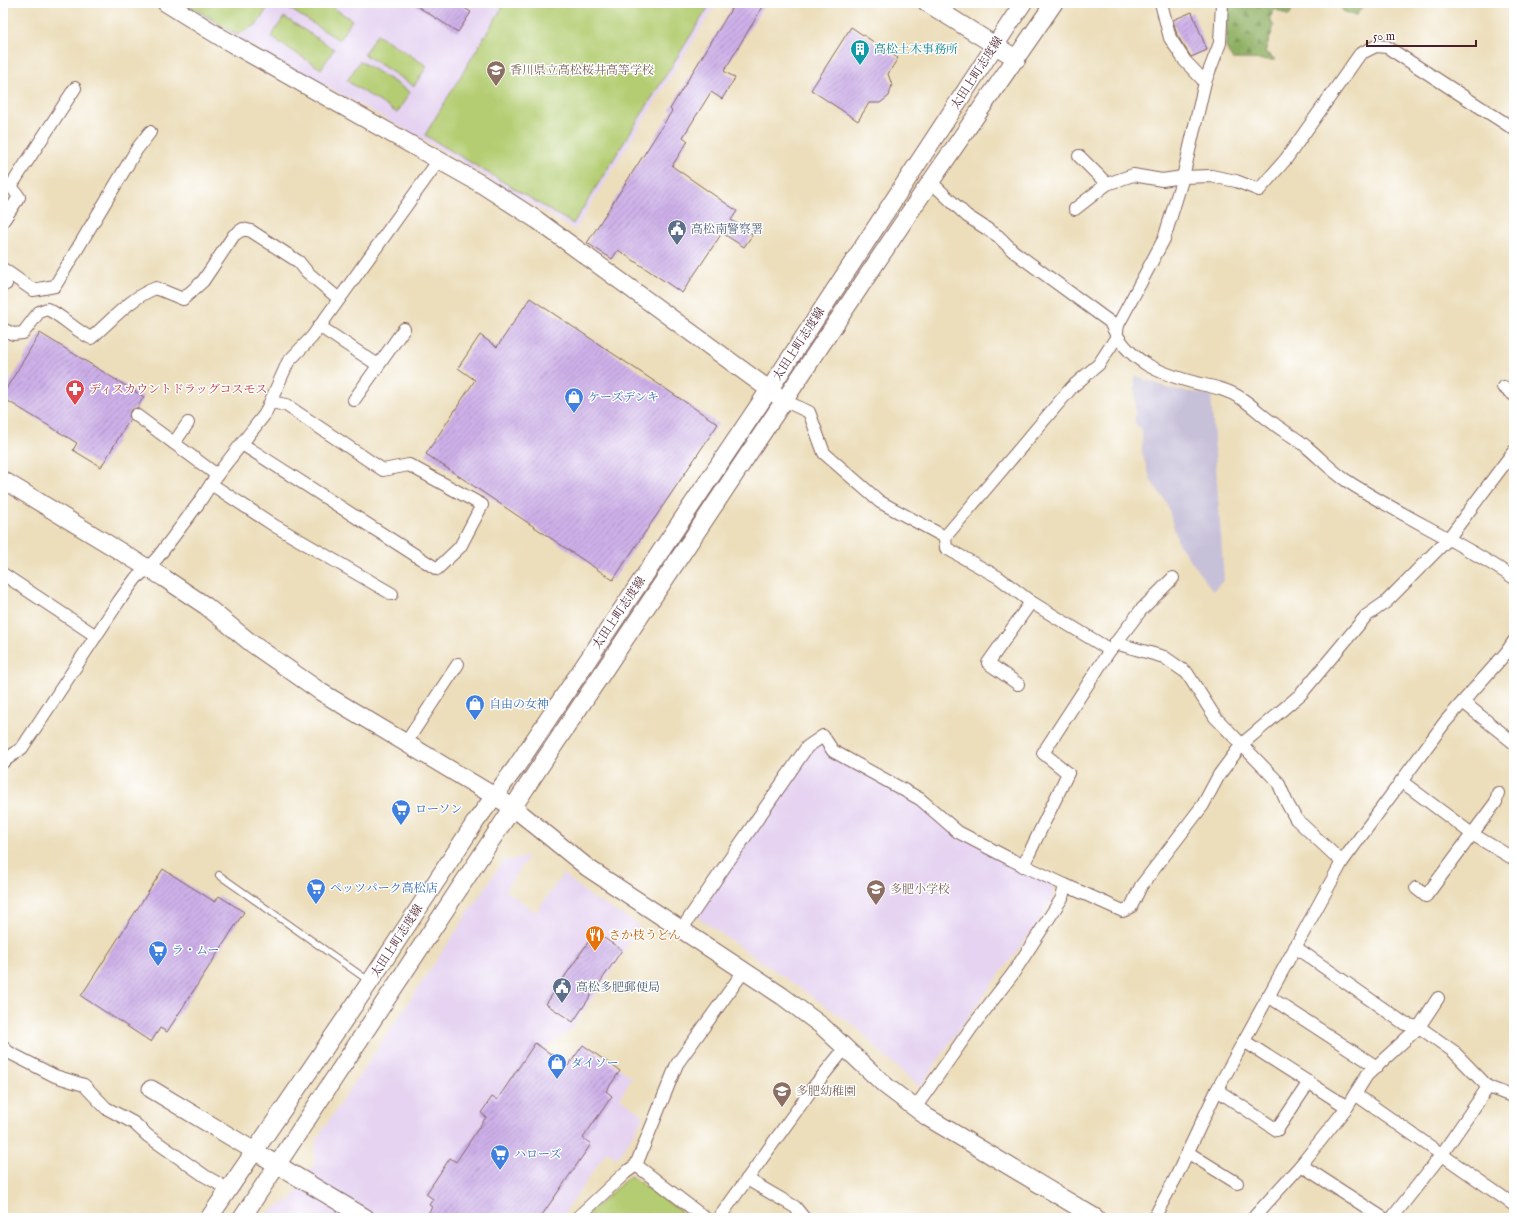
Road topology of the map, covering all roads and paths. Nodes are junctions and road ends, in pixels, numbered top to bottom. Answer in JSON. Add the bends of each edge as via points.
{"nodes":[{"id":1,"x":166,"y":3,"type":"edge"},
{"id":2,"x":927,"y":3,"type":"edge"},
{"id":3,"x":1023,"y":3,"type":"edge"},
{"id":4,"x":1054,"y":3,"type":"edge"},
{"id":5,"x":1161,"y":3,"type":"edge"},
{"id":6,"x":1222,"y":3,"type":"edge"},
{"id":7,"x":995,"y":45,"type":"junction"},
{"id":8,"x":1017,"y":59,"type":"junction"},
{"id":9,"x":1205,"y":82,"type":"junction"},
{"id":10,"x":75,"y":88,"type":"dead end"},
{"id":11,"x":1514,"y":129,"type":"edge"},
{"id":12,"x":150,"y":132,"type":"dead end"},
{"id":13,"x":1079,"y":156,"type":"dead end"},
{"id":14,"x":439,"y":160,"type":"junction"},
{"id":15,"x":1183,"y":177,"type":"junction"},
{"id":16,"x":931,"y":182,"type":"junction"},
{"id":17,"x":7,"y":184,"type":"edge"},
{"id":18,"x":1108,"y":184,"type":"junction"},
{"id":19,"x":901,"y":188,"type":"junction"},
{"id":20,"x":918,"y":200,"type":"junction"},
{"id":21,"x":1075,"y":209,"type":"dead end"},
{"id":22,"x":3,"y":221,"type":"edge"},
{"id":23,"x":3,"y":269,"type":"edge"},
{"id":24,"x":339,"y":299,"type":"junction"},
{"id":25,"x":319,"y":326,"type":"junction"},
{"id":26,"x":3,"y":329,"type":"edge"},
{"id":27,"x":404,"y":330,"type":"dead end"},
{"id":28,"x":1116,"y":338,"type":"junction"},
{"id":29,"x":378,"y":365,"type":"junction"},
{"id":30,"x":1503,"y":387,"type":"dead end"},
{"id":31,"x":769,"y":390,"type":"junction"},
{"id":32,"x":1514,"y":395,"type":"edge"},
{"id":33,"x":354,"y":400,"type":"dead end"},
{"id":34,"x":785,"y":400,"type":"junction"},
{"id":35,"x":271,"y":402,"type":"junction"},
{"id":36,"x":136,"y":415,"type":"dead end"},
{"id":37,"x":188,"y":423,"type":"dead end"},
{"id":38,"x":174,"y":443,"type":"junction"},
{"id":39,"x":242,"y":444,"type":"junction"},
{"id":40,"x":1514,"y":451,"type":"edge"},
{"id":41,"x":214,"y":479,"type":"junction"},
{"id":42,"x":3,"y":480,"type":"edge"},
{"id":43,"x":945,"y":537,"type":"junction"},
{"id":44,"x":1448,"y":539,"type":"junction"},
{"id":45,"x":148,"y":568,"type":"junction"},
{"id":46,"x":3,"y":574,"type":"edge"},
{"id":47,"x":1173,"y":578,"type":"dead end"},
{"id":48,"x":1514,"y":578,"type":"edge"},
{"id":49,"x":392,"y":594,"type":"dead end"},
{"id":50,"x":1031,"y":602,"type":"junction"},
{"id":51,"x":96,"y":636,"type":"junction"},
{"id":52,"x":1514,"y":641,"type":"edge"},
{"id":53,"x":1113,"y":647,"type":"junction"},
{"id":54,"x":458,"y":664,"type":"dead end"},
{"id":55,"x":1018,"y":684,"type":"dead end"},
{"id":56,"x":1463,"y":702,"type":"junction"},
{"id":57,"x":1514,"y":743,"type":"edge"},
{"id":58,"x":405,"y":744,"type":"junction"},
{"id":59,"x":1242,"y":744,"type":"junction"},
{"id":60,"x":6,"y":757,"type":"edge"},
{"id":61,"x":1401,"y":781,"type":"junction"},
{"id":62,"x":1498,"y":792,"type":"dead end"},
{"id":63,"x":494,"y":797,"type":"junction"},
{"id":64,"x":514,"y":808,"type":"junction"},
{"id":65,"x":1472,"y":834,"type":"junction"},
{"id":66,"x":1514,"y":860,"type":"edge"},
{"id":67,"x":1342,"y":862,"type":"junction"},
{"id":68,"x":1023,"y":866,"type":"junction"},
{"id":69,"x":219,"y":875,"type":"dead end"},
{"id":70,"x":1065,"y":886,"type":"junction"},
{"id":71,"x":1416,"y":888,"type":"dead end"},
{"id":72,"x":681,"y":930,"type":"junction"},
{"id":73,"x":1295,"y":947,"type":"junction"},
{"id":74,"x":744,"y":971,"type":"junction"},
{"id":75,"x":370,"y":982,"type":"junction"},
{"id":76,"x":1268,"y":996,"type":"junction"},
{"id":77,"x":1438,"y":998,"type":"dead end"},
{"id":78,"x":1418,"y":1027,"type":"junction"},
{"id":79,"x":1244,"y":1041,"type":"junction"},
{"id":80,"x":3,"y":1046,"type":"edge"},
{"id":81,"x":846,"y":1047,"type":"junction"},
{"id":82,"x":1377,"y":1067,"type":"junction"},
{"id":83,"x":1309,"y":1082,"type":"junction"},
{"id":84,"x":1488,"y":1087,"type":"junction"},
{"id":85,"x":151,"y":1089,"type":"dead end"},
{"id":86,"x":1217,"y":1090,"type":"junction"},
{"id":87,"x":1355,"y":1094,"type":"junction"},
{"id":88,"x":1514,"y":1097,"type":"edge"},
{"id":89,"x":1347,"y":1107,"type":"junction"},
{"id":90,"x":915,"y":1108,"type":"junction"},
{"id":91,"x":255,"y":1150,"type":"junction"},
{"id":92,"x":1187,"y":1152,"type":"junction"},
{"id":93,"x":1442,"y":1154,"type":"junction"},
{"id":94,"x":278,"y":1164,"type":"junction"},
{"id":95,"x":636,"y":1164,"type":"junction"},
{"id":96,"x":1301,"y":1165,"type":"junction"},
{"id":97,"x":747,"y":1179,"type":"junction"},
{"id":98,"x":1237,"y":1183,"type":"dead end"},
{"id":99,"x":228,"y":1189,"type":"junction"},
{"id":100,"x":1514,"y":1205,"type":"edge"},
{"id":101,"x":1255,"y":1216,"type":"dead end"},
{"id":102,"x":209,"y":1218,"type":"edge"},
{"id":103,"x":242,"y":1218,"type":"edge"},
{"id":104,"x":366,"y":1218,"type":"edge"},
{"id":105,"x":577,"y":1218,"type":"edge"},
{"id":106,"x":705,"y":1218,"type":"edge"},
{"id":107,"x":719,"y":1218,"type":"edge"},
{"id":108,"x":804,"y":1218,"type":"edge"},
{"id":109,"x":1096,"y":1218,"type":"edge"},
{"id":110,"x":1154,"y":1218,"type":"edge"},
{"id":111,"x":1383,"y":1218,"type":"edge"},
{"id":112,"x":1392,"y":1218,"type":"edge"}],
"edges":[{"from":1,"to":14,"type":"main road","via":[[222,38]]},
{"from":2,"to":7,"type":"main road"},
{"from":3,"to":7,"type":"main road","name":"太田上町志度線"},
{"from":4,"to":8,"type":"main road","name":"太田上町志度線"},
{"from":5,"to":9,"type":"street","via":[[1170,38],[1185,61]]},
{"from":6,"to":9,"type":"street","via":[[1220,43]]},
{"from":7,"to":8,"type":"main road"},
{"from":7,"to":19,"type":"main road","name":"太田上町志度線"},
{"from":8,"to":16,"type":"main road","name":"太田上町志度線"},
{"from":9,"to":15,"type":"street"},
{"from":10,"to":17,"type":"street"},
{"from":11,"to":15,"type":"street","via":[[1387,47],[1376,46],[1360,54],[1286,159],[1259,190],[1236,181],[1211,176]]},
{"from":12,"to":23,"type":"street","via":[[137,149],[54,286],[33,290]]},
{"from":13,"to":18,"type":"street"},
{"from":14,"to":24,"type":"street"},
{"from":14,"to":31,"type":"main road","via":[[536,220]]},
{"from":15,"to":18,"type":"street","via":[[1162,180],[1133,175]]},
{"from":15,"to":28,"type":"street","via":[[1164,239],[1118,325]]},
{"from":16,"to":20,"type":"main road","name":"太田上町志度線"},
{"from":16,"to":28,"type":"street","via":[[967,216],[998,236],[1013,252],[1110,322]]},
{"from":17,"to":22,"type":"street","via":[[19,197]]},
{"from":18,"to":21,"type":"street"},
{"from":19,"to":20,"type":"main road"},
{"from":19,"to":31,"type":"main road","name":"太田上町志度線"},
{"from":20,"to":34,"type":"main road","name":"太田上町志度線"},
{"from":24,"to":25,"type":"street"},
{"from":24,"to":26,"type":"street","via":[[299,262],[251,231],[243,229],[234,235],[203,281],[183,299],[156,288],[150,290],[128,305],[91,338],[47,309],[39,312],[23,333],[13,334]]},
{"from":25,"to":29,"type":"street"},
{"from":25,"to":35,"type":"street","via":[[288,362]]},
{"from":27,"to":29,"type":"street"},
{"from":28,"to":43,"type":"street","via":[[1099,364],[1072,387]]},
{"from":28,"to":44,"type":"street","via":[[1136,357],[1155,370],[1176,378],[1226,390],[1242,399],[1306,446],[1345,480]]},
{"from":29,"to":33,"type":"street"},
{"from":30,"to":32,"type":"street"},
{"from":31,"to":34,"type":"main road"},
{"from":31,"to":63,"type":"main road","name":"太田上町志度線"},
{"from":34,"to":43,"type":"street","via":[[808,412],[824,453],[880,502]]},
{"from":34,"to":64,"type":"main road","name":"太田上町志度線"},
{"from":35,"to":39,"type":"street"},
{"from":35,"to":39,"type":"street","via":[[286,405],[383,470],[409,465],[482,504],[460,547],[437,569]]},
{"from":36,"to":38,"type":"street"},
{"from":37,"to":38,"type":"street"},
{"from":38,"to":41,"type":"street"},
{"from":39,"to":41,"type":"street"},
{"from":40,"to":44,"type":"street"},
{"from":41,"to":45,"type":"street"},
{"from":41,"to":49,"type":"street","via":[[275,526]]},
{"from":42,"to":45,"type":"main road"},
{"from":43,"to":50,"type":"street","via":[[946,548],[998,577]]},
{"from":44,"to":48,"type":"street","via":[[1488,560]]},
{"from":44,"to":59,"type":"street","via":[[1386,602],[1366,616],[1301,694]]},
{"from":45,"to":51,"type":"street","via":[[136,578]]},
{"from":45,"to":58,"type":"main road","via":[[206,606],[287,670]]},
{"from":46,"to":51,"type":"street"},
{"from":47,"to":53,"type":"street","via":[[1141,610]]},
{"from":50,"to":53,"type":"street"},
{"from":50,"to":55,"type":"street","via":[[988,663]]},
{"from":51,"to":60,"type":"street","via":[[22,748]]},
{"from":52,"to":56,"type":"street"},
{"from":53,"to":59,"type":"street","via":[[1164,657],[1187,672],[1215,717]]},
{"from":53,"to":68,"type":"street","via":[[1043,753],[1068,773]]},
{"from":54,"to":58,"type":"street"},
{"from":56,"to":57,"type":"street"},
{"from":56,"to":61,"type":"street"},
{"from":58,"to":63,"type":"main road"},
{"from":59,"to":67,"type":"street","via":[[1278,782],[1296,820]]},
{"from":59,"to":70,"type":"street","via":[[1219,775],[1203,805],[1141,886],[1131,907],[1123,911]]},
{"from":61,"to":65,"type":"street"},
{"from":61,"to":67,"type":"street"},
{"from":62,"to":65,"type":"street","via":[[1496,802]]},
{"from":63,"to":64,"type":"main road"},
{"from":63,"to":75,"type":"main road","name":"太田上町志度線"},
{"from":64,"to":72,"type":"main road","via":[[588,868]]},
{"from":64,"to":94,"type":"main road","name":"太田上町志度線"},
{"from":65,"to":66,"type":"street"},
{"from":65,"to":71,"type":"street","via":[[1426,896]]},
{"from":67,"to":73,"type":"street"},
{"from":68,"to":70,"type":"street"},
{"from":68,"to":72,"type":"street","via":[[958,832],[920,799],[833,751],[823,736],[807,746]]},
{"from":69,"to":75,"type":"lane"},
{"from":70,"to":90,"type":"street","via":[[1062,898],[1012,975]]},
{"from":72,"to":74,"type":"main road"},
{"from":73,"to":76,"type":"street"},
{"from":73,"to":78,"type":"street","via":[[1405,1024]]},
{"from":74,"to":81,"type":"main road","via":[[782,996]]},
{"from":74,"to":95,"type":"street","via":[[677,1064]]},
{"from":75,"to":91,"type":"main road","name":"太田上町志度線"},
{"from":76,"to":79,"type":"street"},
{"from":76,"to":82,"type":"street"},
{"from":77,"to":78,"type":"street"},
{"from":78,"to":82,"type":"street"},
{"from":78,"to":84,"type":"street","via":[[1453,1051]]},
{"from":79,"to":83,"type":"street"},
{"from":79,"to":86,"type":"street"},
{"from":80,"to":99,"type":"street","via":[[8,1052],[55,1076],[84,1085],[106,1108],[134,1123],[148,1136]]},
{"from":81,"to":90,"type":"main road","via":[[886,1086]]},
{"from":81,"to":97,"type":"street"},
{"from":82,"to":87,"type":"street","via":[[1367,1075]]},
{"from":83,"to":86,"type":"street","via":[[1277,1130]]},
{"from":83,"to":89,"type":"street"},
{"from":84,"to":88,"type":"street"},
{"from":84,"to":93,"type":"street"},
{"from":85,"to":91,"type":"main road"},
{"from":86,"to":92,"type":"street"},
{"from":87,"to":89,"type":"street"},
{"from":87,"to":93,"type":"street"},
{"from":89,"to":96,"type":"street"},
{"from":90,"to":109,"type":"main road"},
{"from":91,"to":94,"type":"main road"},
{"from":91,"to":99,"type":"main road","name":"太田上町志度線"},
{"from":92,"to":98,"type":"street"},
{"from":92,"to":110,"type":"street"},
{"from":93,"to":100,"type":"street"},
{"from":93,"to":112,"type":"street"},
{"from":94,"to":103,"type":"main road","name":"太田上町志度線"},
{"from":94,"to":104,"type":"main road"},
{"from":95,"to":105,"type":"street"},
{"from":95,"to":106,"type":"street"},
{"from":96,"to":101,"type":"street"},
{"from":96,"to":111,"type":"street"},
{"from":97,"to":107,"type":"street"},
{"from":97,"to":108,"type":"street","via":[[795,1207]]},
{"from":99,"to":102,"type":"main road","name":"太田上町志度線"}]}
